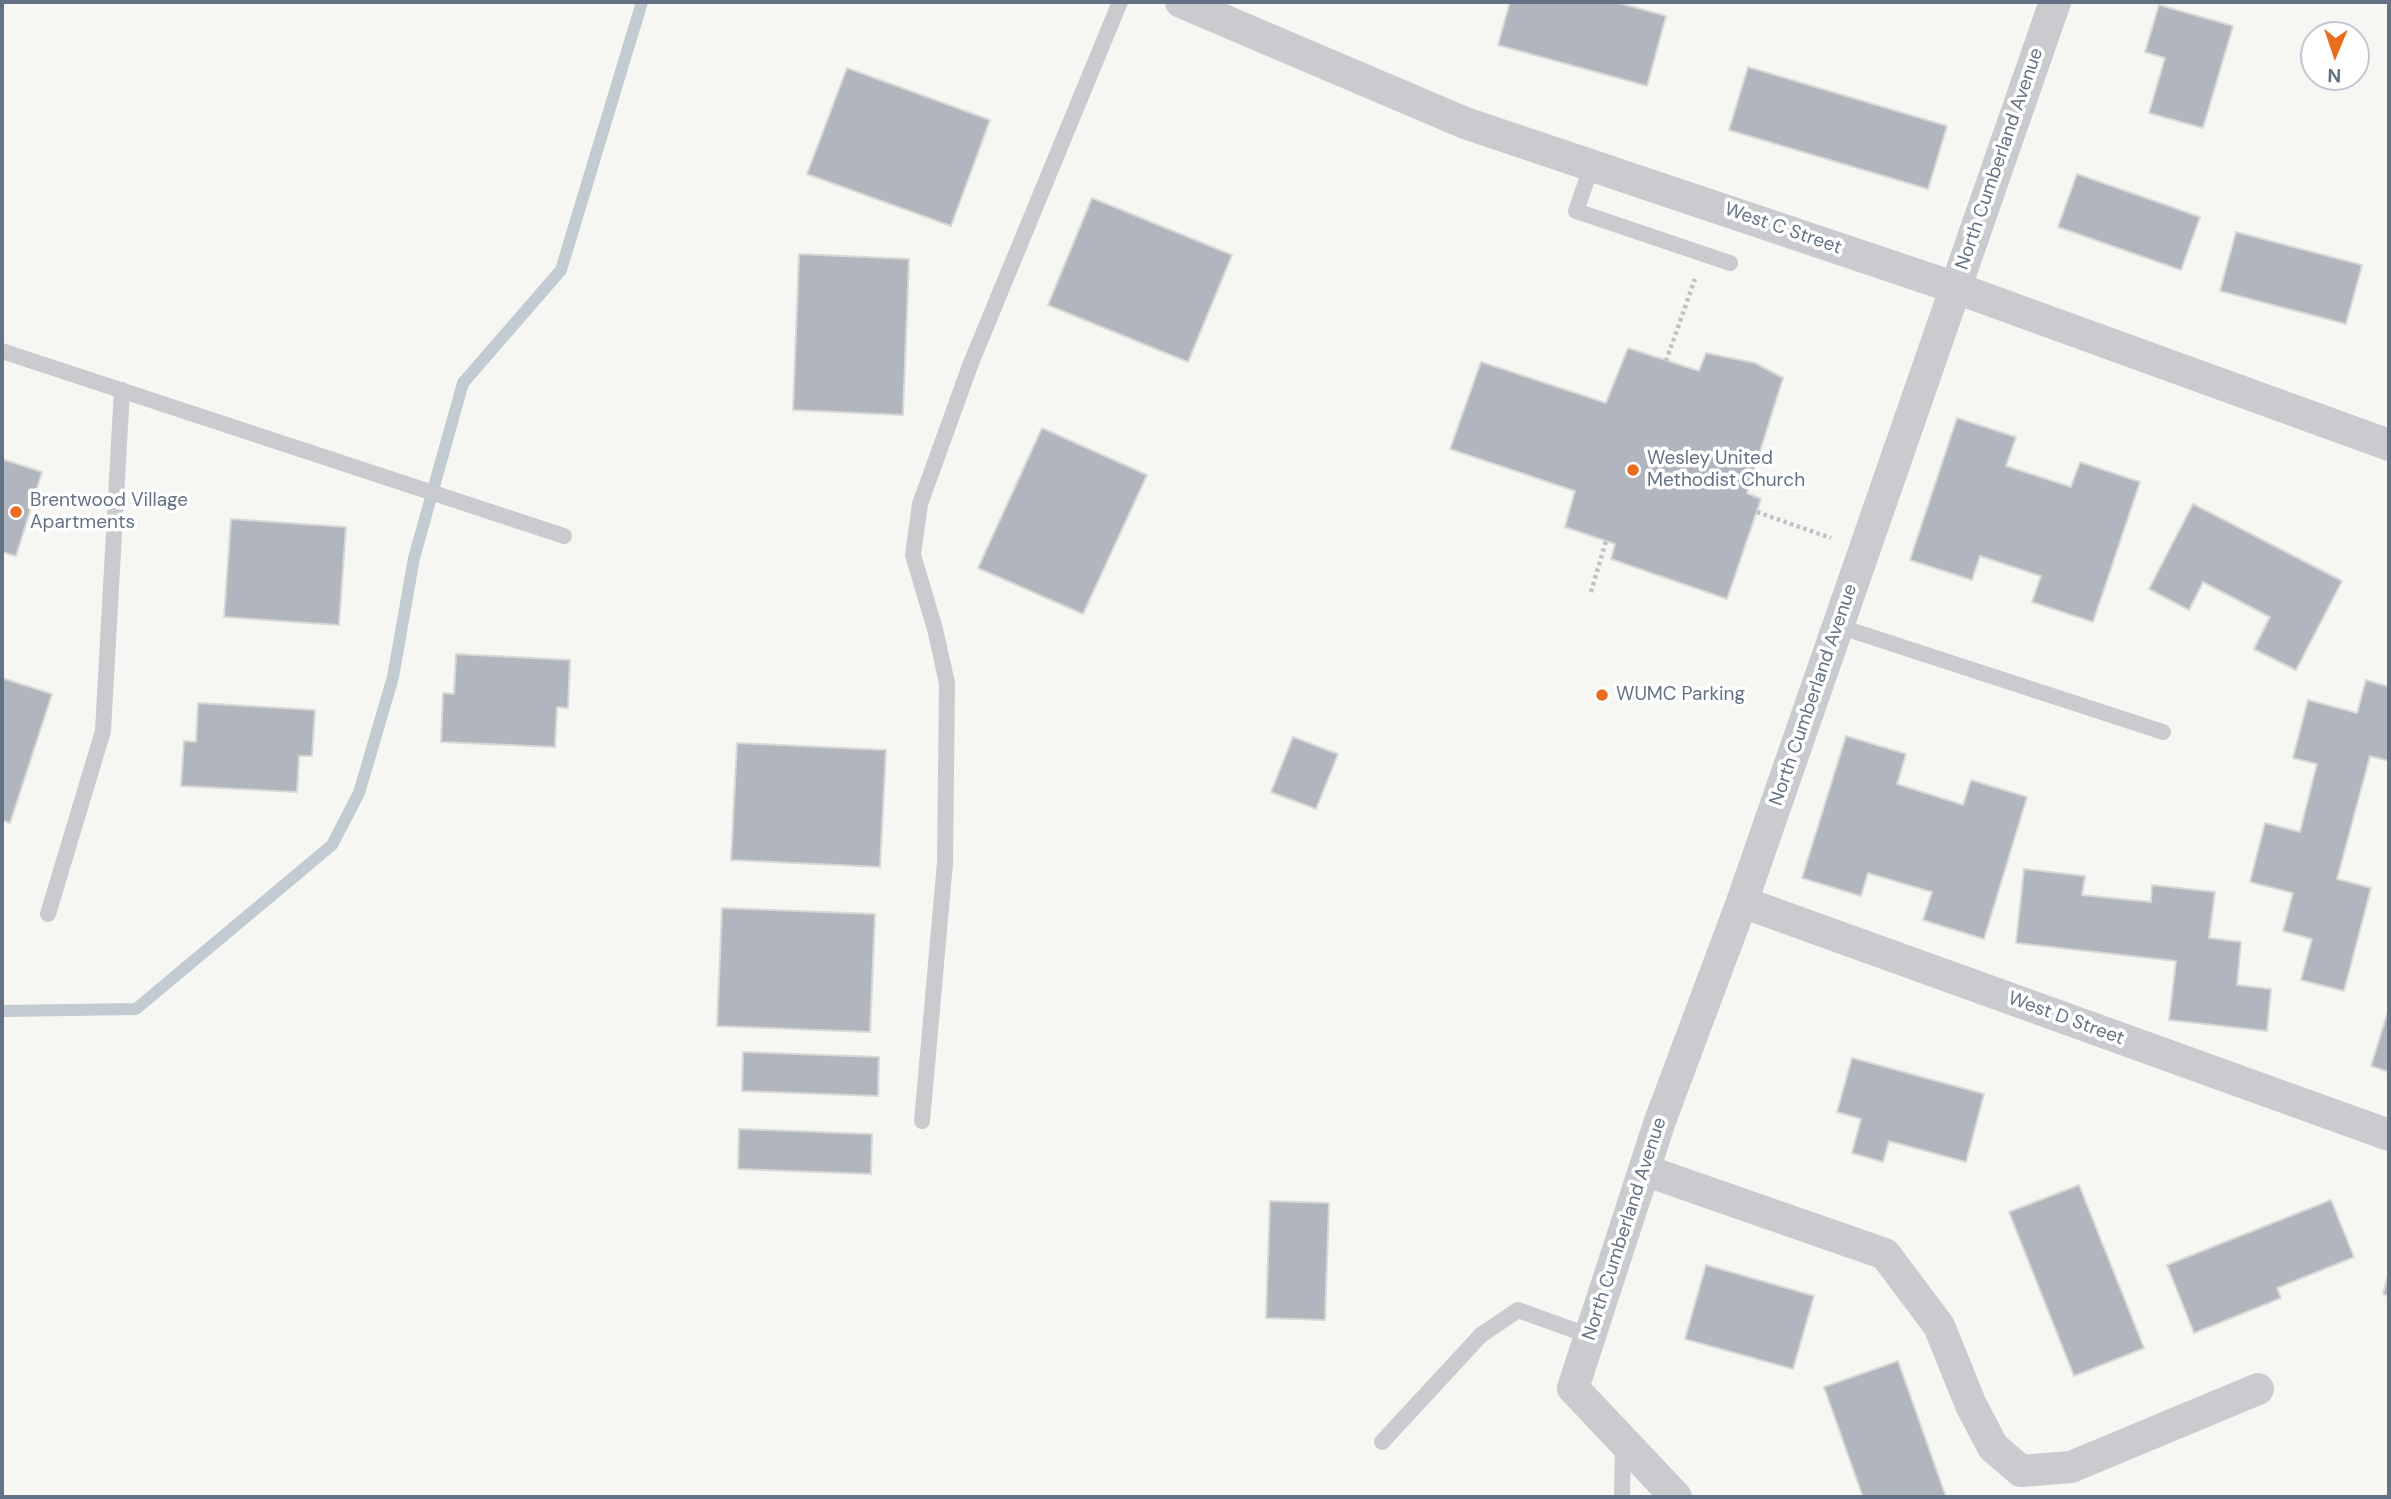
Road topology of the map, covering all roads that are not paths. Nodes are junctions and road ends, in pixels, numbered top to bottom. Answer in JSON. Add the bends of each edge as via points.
{"nodes":[{"id":1,"x":1120,"y":2,"type":"edge"},
{"id":2,"x":1181,"y":2,"type":"edge"},
{"id":3,"x":2055,"y":2,"type":"edge"},
{"id":4,"x":1592,"y":165,"type":"junction"},
{"id":5,"x":1730,"y":263,"type":"dead end"},
{"id":6,"x":1956,"y":288,"type":"junction"},
{"id":7,"x":2,"y":351,"type":"edge"},
{"id":8,"x":122,"y":390,"type":"junction"},
{"id":9,"x":2389,"y":445,"type":"edge"},
{"id":10,"x":564,"y":537,"type":"dead end"},
{"id":11,"x":1838,"y":626,"type":"junction"},
{"id":12,"x":2163,"y":732,"type":"dead end"},
{"id":13,"x":1742,"y":902,"type":"junction"},
{"id":14,"x":48,"y":914,"type":"dead end"},
{"id":15,"x":922,"y":1121,"type":"dead end"},
{"id":16,"x":2389,"y":1135,"type":"edge"},
{"id":17,"x":1644,"y":1170,"type":"junction"},
{"id":18,"x":1590,"y":1336,"type":"junction"},
{"id":19,"x":2259,"y":1389,"type":"dead end"},
{"id":20,"x":1623,"y":1441,"type":"junction"},
{"id":21,"x":1382,"y":1442,"type":"dead end"},
{"id":22,"x":1622,"y":1497,"type":"edge"},
{"id":23,"x":1676,"y":1497,"type":"edge"}],
"edges":[{"from":1,"to":15,"type":"lane","via":[[971,363],[920,504],[913,555],[947,684],[945,863]]},
{"from":2,"to":4,"type":"street","name":"West C Street","via":[[1465,122]]},
{"from":3,"to":6,"type":"street","name":"North Cumberland Avenue"},
{"from":4,"to":5,"type":"lane","via":[[1576,211]]},
{"from":4,"to":6,"type":"street","name":"West C Street"},
{"from":6,"to":9,"type":"street","name":"West C Street"},
{"from":6,"to":11,"type":"street","name":"North Cumberland Avenue"},
{"from":7,"to":8,"type":"lane"},
{"from":8,"to":10,"type":"lane"},
{"from":8,"to":14,"type":"lane","via":[[103,731]]},
{"from":11,"to":12,"type":"lane"},
{"from":11,"to":13,"type":"street","name":"North Cumberland Avenue"},
{"from":13,"to":16,"type":"street","name":"West D Street"},
{"from":13,"to":17,"type":"street","name":"North Cumberland Avenue"},
{"from":17,"to":18,"type":"street","name":"North Cumberland Avenue"},
{"from":17,"to":19,"type":"street","via":[[1885,1254],[1939,1326],[1993,1447],[2021,1471],[2071,1467]]},
{"from":18,"to":20,"type":"street","name":"North Cumberland Avenue","via":[[1573,1388]]},
{"from":18,"to":21,"type":"lane","via":[[1518,1310],[1481,1335]]},
{"from":20,"to":22,"type":"lane"},
{"from":20,"to":23,"type":"street"}]}
